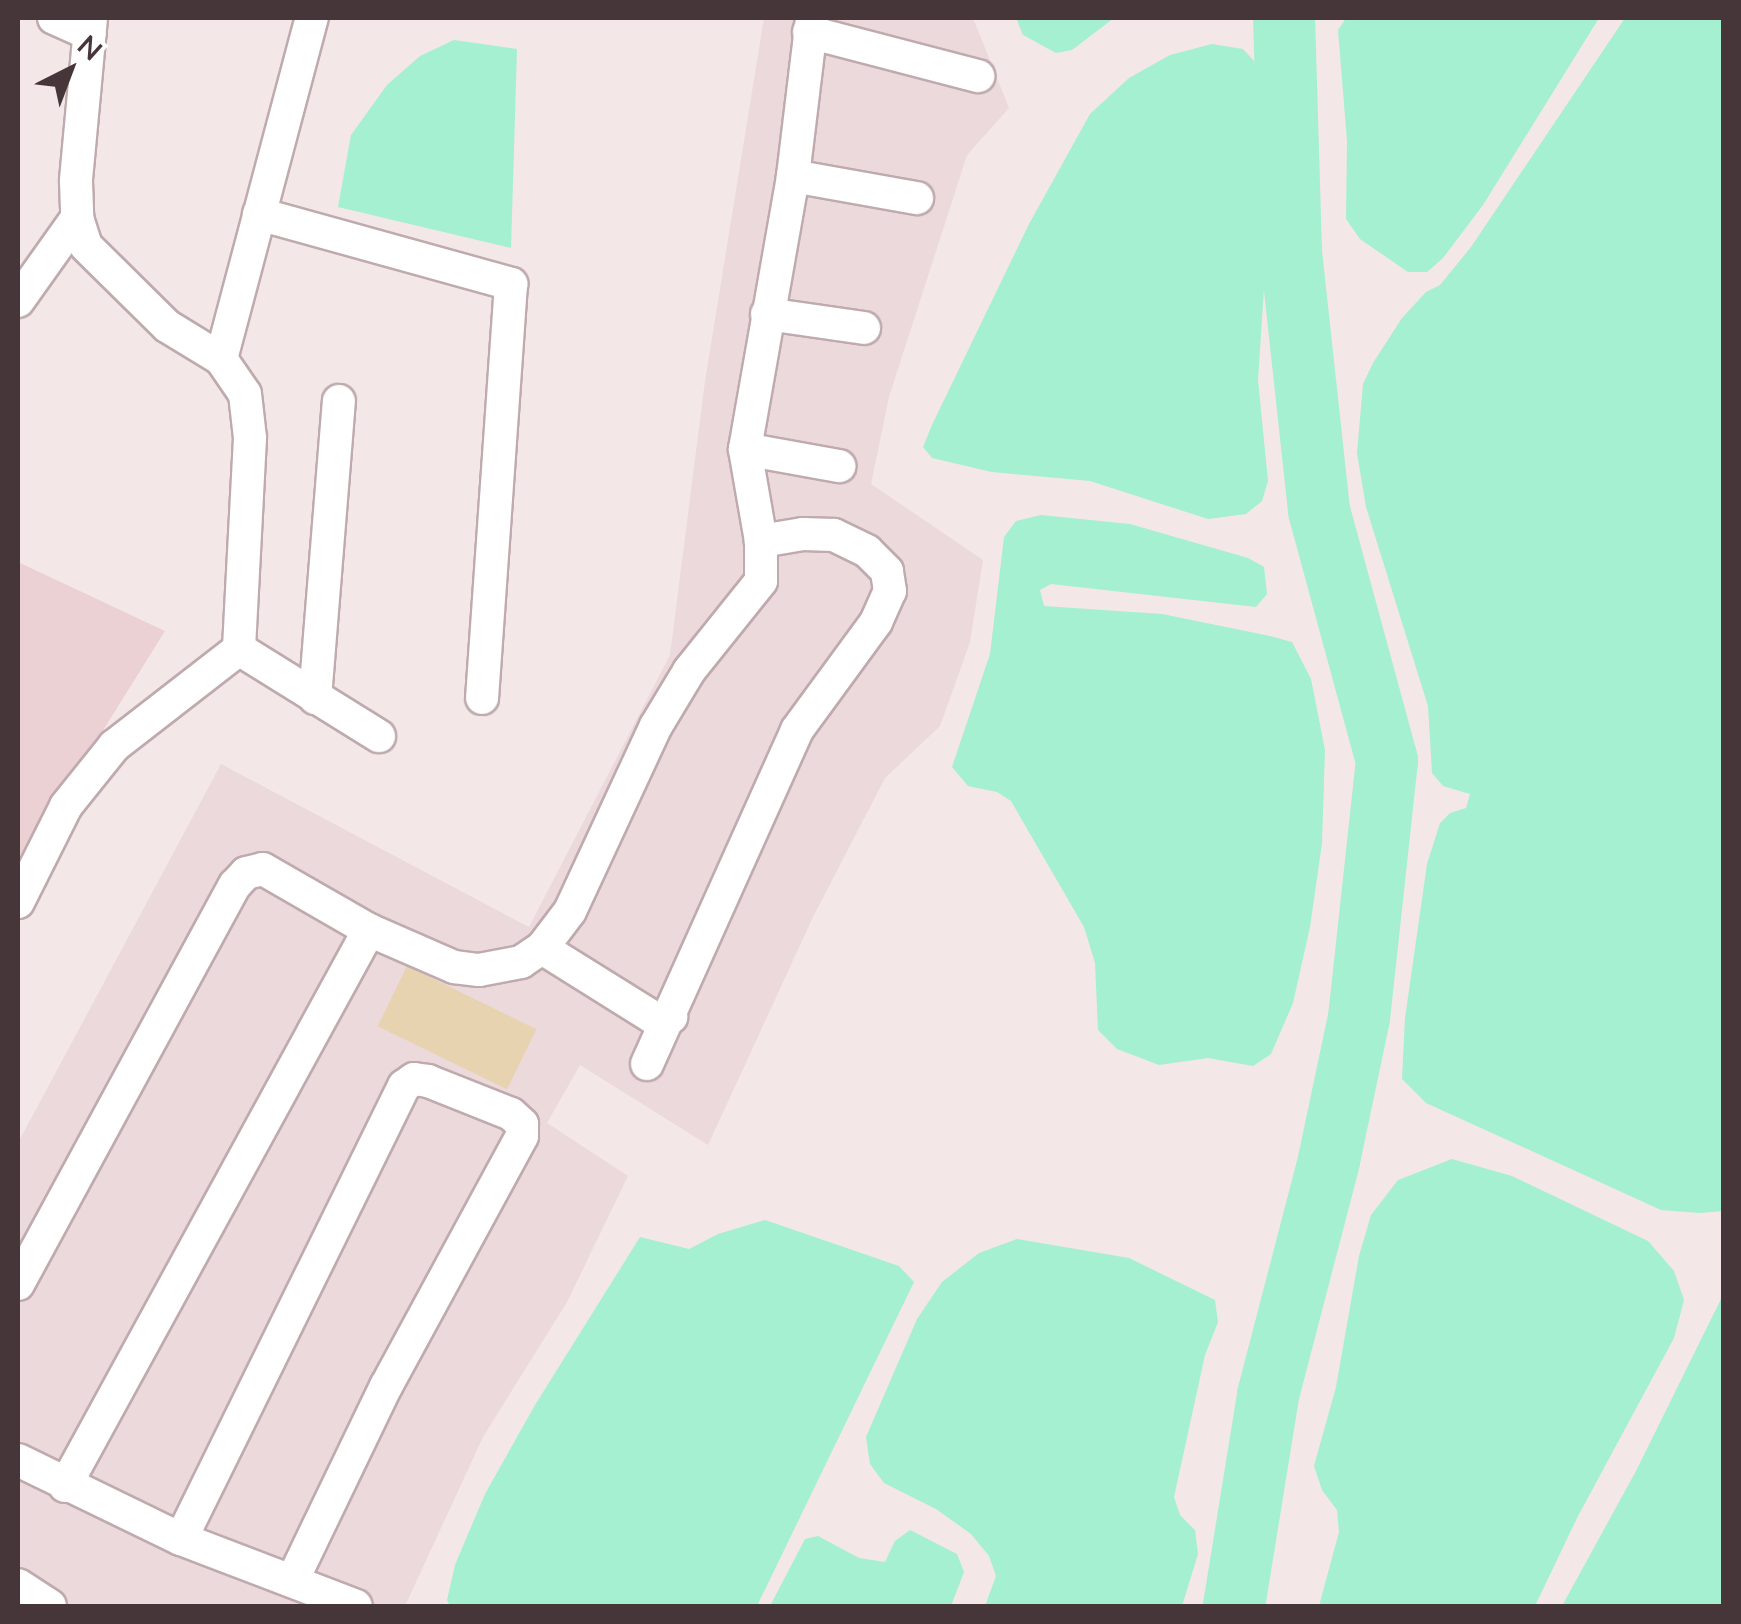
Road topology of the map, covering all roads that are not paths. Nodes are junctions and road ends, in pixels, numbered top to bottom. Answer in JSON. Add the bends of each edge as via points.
{"nodes":[{"id":1,"x":54,"y":18,"type":"edge"},
{"id":2,"x":312,"y":18,"type":"edge"},
{"id":3,"x":810,"y":25,"type":"edge"},
{"id":4,"x":91,"y":26,"type":"edge"},
{"id":5,"x":978,"y":76,"type":"dead end"},
{"id":6,"x":793,"y":176,"type":"junction"},
{"id":7,"x":917,"y":198,"type":"dead end"},
{"id":8,"x":259,"y":214,"type":"junction"},
{"id":9,"x":77,"y":218,"type":"junction"},
{"id":10,"x":18,"y":301,"type":"edge"},
{"id":11,"x":767,"y":314,"type":"junction"},
{"id":12,"x":864,"y":328,"type":"dead end"},
{"id":13,"x":221,"y":358,"type":"junction"},
{"id":14,"x":338,"y":401,"type":"dead end"},
{"id":15,"x":745,"y":449,"type":"junction"},
{"id":16,"x":839,"y":466,"type":"dead end"},
{"id":17,"x":762,"y":541,"type":"junction"},
{"id":18,"x":238,"y":649,"type":"junction"},
{"id":19,"x":315,"y":698,"type":"junction"},
{"id":20,"x":482,"y":698,"type":"dead end"},
{"id":21,"x":379,"y":736,"type":"dead end"},
{"id":22,"x":18,"y":902,"type":"edge"},
{"id":23,"x":369,"y":930,"type":"junction"},
{"id":24,"x":542,"y":948,"type":"junction"},
{"id":25,"x":670,"y":1017,"type":"junction"},
{"id":26,"x":647,"y":1064,"type":"dead end"},
{"id":27,"x":18,"y":1284,"type":"edge"},
{"id":28,"x":18,"y":1460,"type":"edge"},
{"id":29,"x":65,"y":1486,"type":"junction"},
{"id":30,"x":181,"y":1539,"type":"junction"},
{"id":31,"x":292,"y":1579,"type":"junction"},
{"id":32,"x":18,"y":1585,"type":"edge"},
{"id":33,"x":50,"y":1606,"type":"edge"},
{"id":34,"x":356,"y":1606,"type":"edge"}],
"edges":[{"from":1,"to":4,"type":"street"},
{"from":2,"to":8,"type":"street"},
{"from":3,"to":5,"type":"street"},
{"from":3,"to":6,"type":"street"},
{"from":4,"to":9,"type":"street"},
{"from":6,"to":7,"type":"street"},
{"from":6,"to":11,"type":"street"},
{"from":8,"to":13,"type":"street"},
{"from":8,"to":20,"type":"street","via":[[512,284]]},
{"from":9,"to":10,"type":"street"},
{"from":9,"to":13,"type":"street","via":[[86,246],[112,276],[167,326]]},
{"from":11,"to":12,"type":"street"},
{"from":11,"to":15,"type":"street"},
{"from":13,"to":18,"type":"street","via":[[245,394],[250,438]]},
{"from":14,"to":19,"type":"street"},
{"from":15,"to":16,"type":"street"},
{"from":15,"to":17,"type":"street"},
{"from":17,"to":24,"type":"street","via":[[760,581],[673,698],[570,911]]},
{"from":17,"to":25,"type":"street","via":[[834,535],[868,551],[887,571],[890,591],[876,622],[797,730]]},
{"from":18,"to":19,"type":"street"},
{"from":18,"to":22,"type":"street","via":[[114,746],[66,806]]},
{"from":19,"to":21,"type":"street"},
{"from":23,"to":24,"type":"street","via":[[454,967],[479,970],[502,969]]},
{"from":23,"to":27,"type":"street","via":[[263,869],[246,873]]},
{"from":23,"to":29,"type":"street"},
{"from":24,"to":25,"type":"street","via":[[659,1021]]},
{"from":25,"to":26,"type":"street"},
{"from":28,"to":29,"type":"street"},
{"from":29,"to":30,"type":"street"},
{"from":30,"to":31,"type":"street"},
{"from":30,"to":31,"type":"street","via":[[404,1086],[414,1078],[428,1081],[511,1114],[522,1124],[522,1136],[386,1386]]},
{"from":31,"to":34,"type":"street"},
{"from":32,"to":33,"type":"street"}]}
